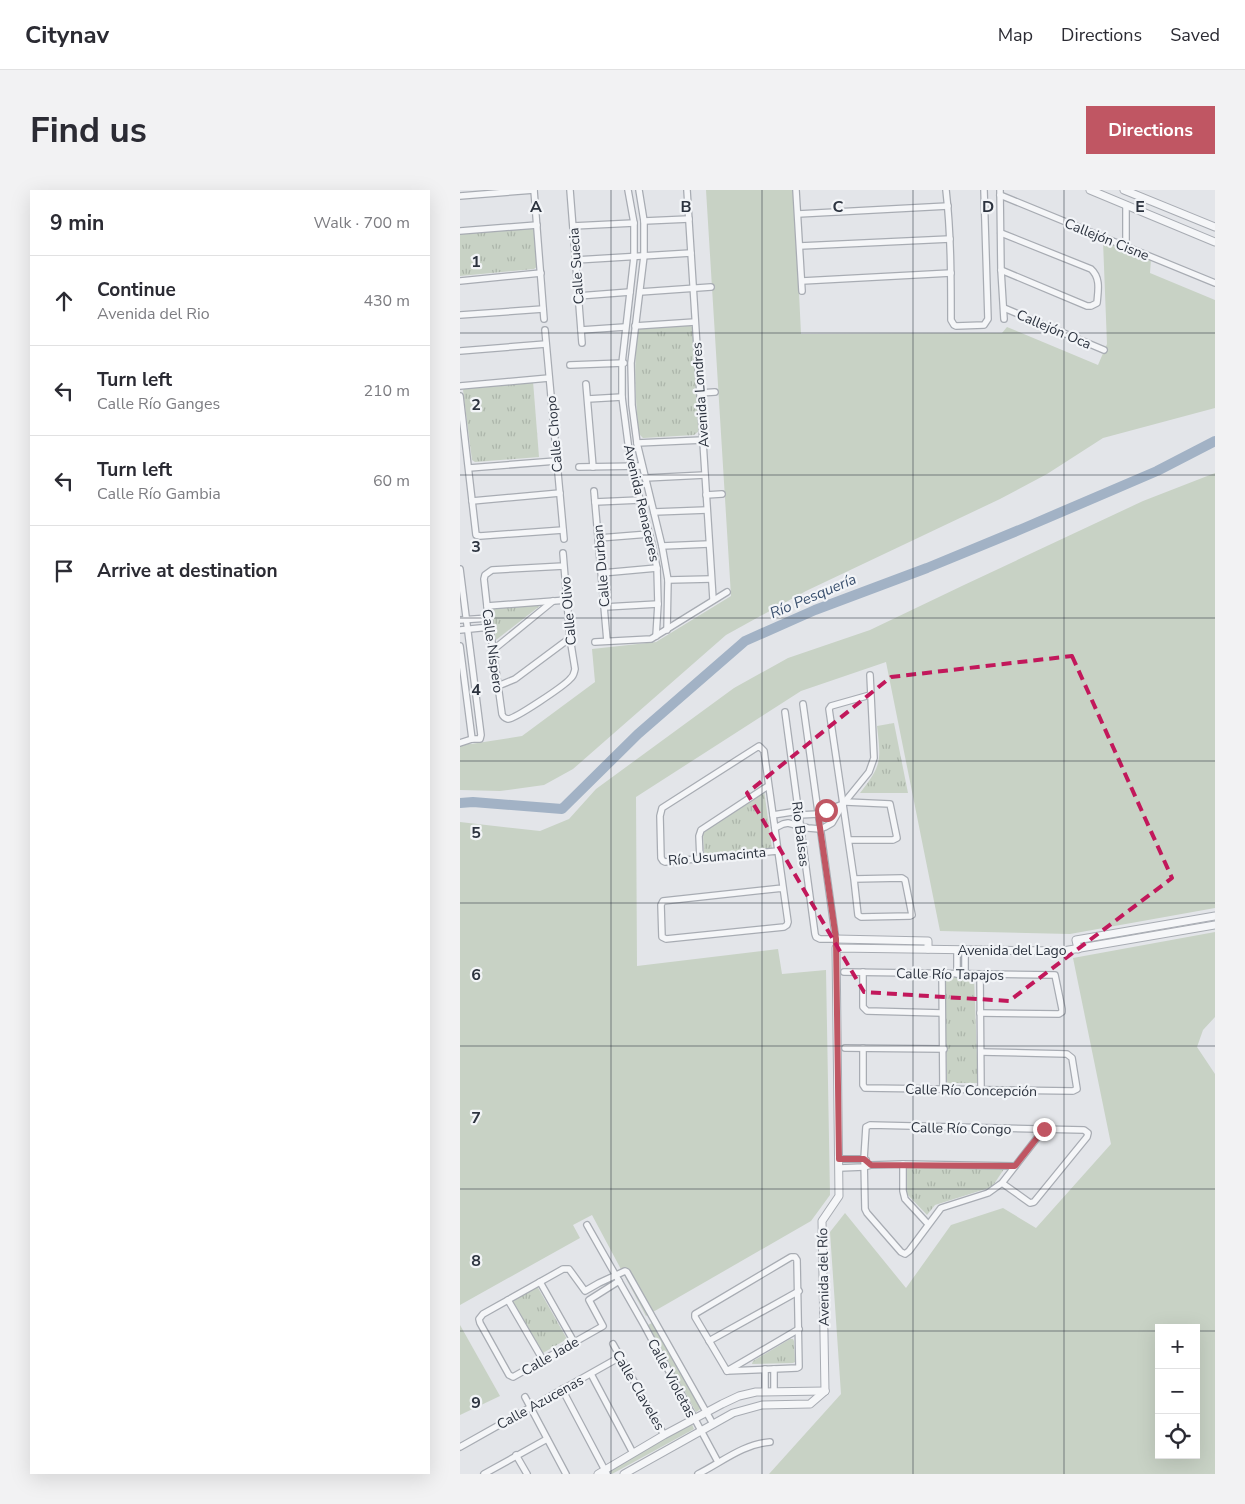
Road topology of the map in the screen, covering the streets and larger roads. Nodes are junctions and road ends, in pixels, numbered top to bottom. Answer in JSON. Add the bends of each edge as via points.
{"nodes":[{"id":1,"x":534,"y":190,"type":"edge"},
{"id":2,"x":570,"y":190,"type":"edge"},
{"id":3,"x":575,"y":190,"type":"edge"},
{"id":4,"x":628,"y":190,"type":"edge"},
{"id":5,"x":639,"y":190,"type":"edge"},
{"id":6,"x":687,"y":190,"type":"edge"},
{"id":7,"x":796,"y":190,"type":"edge"},
{"id":8,"x":946,"y":190,"type":"edge"},
{"id":9,"x":984,"y":190,"type":"edge"},
{"id":10,"x":1090,"y":190,"type":"edge"},
{"id":11,"x":1124,"y":190,"type":"edge"},
{"id":12,"x":1000,"y":192,"type":"edge"},
{"id":13,"x":460,"y":196,"type":"edge"},
{"id":14,"x":1126,"y":205,"type":"junction"},
{"id":15,"x":948,"y":206,"type":"junction"},
{"id":16,"x":798,"y":214,"type":"junction"},
{"id":17,"x":689,"y":219,"type":"junction"},
{"id":18,"x":644,"y":221,"type":"junction"},
{"id":19,"x":634,"y":223,"type":"junction"},
{"id":20,"x":537,"y":225,"type":"junction"},
{"id":21,"x":573,"y":226,"type":"junction"},
{"id":22,"x":1215,"y":227,"type":"edge"},
{"id":23,"x":460,"y":232,"type":"edge"},
{"id":24,"x":1001,"y":233,"type":"junction"},
{"id":25,"x":950,"y":239,"type":"junction"},
{"id":26,"x":1215,"y":242,"type":"edge"},
{"id":27,"x":800,"y":246,"type":"junction"},
{"id":28,"x":1126,"y":247,"type":"junction"},
{"id":29,"x":690,"y":253,"type":"junction"},
{"id":30,"x":634,"y":256,"type":"junction"},
{"id":31,"x":644,"y":256,"type":"junction"},
{"id":32,"x":576,"y":260,"type":"junction"},
{"id":33,"x":1001,"y":270,"type":"junction"},
{"id":34,"x":541,"y":273,"type":"junction"},
{"id":35,"x":951,"y":273,"type":"junction"},
{"id":36,"x":460,"y":281,"type":"edge"},
{"id":37,"x":802,"y":281,"type":"junction"},
{"id":38,"x":1215,"y":283,"type":"edge"},
{"id":39,"x":693,"y":288,"type":"junction"},
{"id":40,"x":711,"y":288,"type":"dead end"},
{"id":41,"x":802,"y":291,"type":"dead end"},
{"id":42,"x":630,"y":292,"type":"junction"},
{"id":43,"x":640,"y":292,"type":"junction"},
{"id":44,"x":578,"y":296,"type":"junction"},
{"id":45,"x":1004,"y":308,"type":"junction"},
{"id":46,"x":543,"y":309,"type":"junction"},
{"id":47,"x":460,"y":315,"type":"edge"},
{"id":48,"x":544,"y":319,"type":"dead end"},
{"id":49,"x":1004,"y":319,"type":"dead end"},
{"id":50,"x":695,"y":322,"type":"junction"},
{"id":51,"x":636,"y":326,"type":"junction"},
{"id":52,"x":625,"y":327,"type":"junction"},
{"id":53,"x":545,"y":330,"type":"dead end"},
{"id":54,"x":581,"y":330,"type":"junction"},
{"id":55,"x":582,"y":343,"type":"dead end"},
{"id":56,"x":546,"y":344,"type":"junction"},
{"id":57,"x":1104,"y":350,"type":"dead end"},
{"id":58,"x":460,"y":351,"type":"edge"},
{"id":59,"x":622,"y":363,"type":"junction"},
{"id":60,"x":631,"y":363,"type":"junction"},
{"id":61,"x":570,"y":365,"type":"dead end"},
{"id":62,"x":549,"y":378,"type":"junction"},
{"id":63,"x":586,"y":384,"type":"dead end"},
{"id":64,"x":460,"y":386,"type":"edge"},
{"id":65,"x":715,"y":392,"type":"dead end"},
{"id":66,"x":700,"y":394,"type":"junction"},
{"id":67,"x":460,"y":396,"type":"edge"},
{"id":68,"x":622,"y":397,"type":"junction"},
{"id":69,"x":588,"y":399,"type":"junction"},
{"id":70,"x":463,"y":438,"type":"edge"},
{"id":71,"x":703,"y":440,"type":"junction"},
{"id":72,"x":637,"y":444,"type":"junction"},
{"id":73,"x":463,"y":447,"type":"edge"},
{"id":74,"x":556,"y":461,"type":"junction"},
{"id":75,"x":631,"y":466,"type":"junction"},
{"id":76,"x":642,"y":466,"type":"junction"},
{"id":77,"x":579,"y":467,"type":"dead end"},
{"id":78,"x":593,"y":467,"type":"junction"},
{"id":79,"x":469,"y":468,"type":"junction"},
{"id":80,"x":705,"y":475,"type":"junction"},
{"id":81,"x":644,"y":478,"type":"junction"},
{"id":82,"x":594,"y":491,"type":"dead end"},
{"id":83,"x":560,"y":494,"type":"junction"},
{"id":84,"x":722,"y":494,"type":"dead end"},
{"id":85,"x":706,"y":495,"type":"junction"},
{"id":86,"x":640,"y":500,"type":"junction"},
{"id":87,"x":472,"y":501,"type":"junction"},
{"id":88,"x":595,"y":502,"type":"junction"},
{"id":89,"x":707,"y":510,"type":"junction"},
{"id":90,"x":654,"y":512,"type":"junction"},
{"id":91,"x":563,"y":530,"type":"junction"},
{"id":92,"x":649,"y":534,"type":"junction"},
{"id":93,"x":598,"y":538,"type":"junction"},
{"id":94,"x":564,"y":539,"type":"dead end"},
{"id":95,"x":709,"y":544,"type":"junction"},
{"id":96,"x":662,"y":546,"type":"junction"},
{"id":97,"x":563,"y":553,"type":"dead end"},
{"id":98,"x":564,"y":566,"type":"junction"},
{"id":99,"x":657,"y":568,"type":"junction"},
{"id":100,"x":460,"y":569,"type":"edge"},
{"id":101,"x":602,"y":573,"type":"junction"},
{"id":102,"x":711,"y":578,"type":"junction"},
{"id":103,"x":668,"y":580,"type":"junction"},
{"id":104,"x":727,"y":592,"type":"dead end"},
{"id":105,"x":713,"y":599,"type":"junction"},
{"id":106,"x":566,"y":600,"type":"junction"},
{"id":107,"x":553,"y":601,"type":"junction"},
{"id":108,"x":658,"y":604,"type":"junction"},
{"id":109,"x":487,"y":606,"type":"junction"},
{"id":110,"x":605,"y":607,"type":"junction"},
{"id":111,"x":489,"y":618,"type":"junction"},
{"id":112,"x":463,"y":620,"type":"edge"},
{"id":113,"x":490,"y":628,"type":"junction"},
{"id":114,"x":460,"y":630,"type":"edge"},
{"id":115,"x":468,"y":630,"type":"junction"},
{"id":116,"x":667,"y":630,"type":"junction"},
{"id":117,"x":656,"y":636,"type":"junction"},
{"id":118,"x":570,"y":638,"type":"junction"},
{"id":119,"x":606,"y":641,"type":"junction"},
{"id":120,"x":595,"y":642,"type":"dead end"},
{"id":121,"x":460,"y":646,"type":"edge"},
{"id":122,"x":493,"y":650,"type":"junction"},
{"id":123,"x":575,"y":669,"type":"joint"},
{"id":124,"x":870,"y":675,"type":"dead end"},
{"id":125,"x":498,"y":686,"type":"junction"},
{"id":126,"x":870,"y":694,"type":"junction"},
{"id":127,"x":803,"y":704,"type":"dead end"},
{"id":128,"x":785,"y":712,"type":"dead end"},
{"id":129,"x":472,"y":739,"type":"junction"},
{"id":130,"x":460,"y":743,"type":"edge"},
{"id":131,"x":768,"y":786,"type":"junction"},
{"id":132,"x":844,"y":803,"type":"junction"},
{"id":133,"x":818,"y":814,"type":"junction"},
{"id":134,"x":773,"y":815,"type":"junction"},
{"id":135,"x":799,"y":815,"type":"junction"},
{"id":136,"x":800,"y":826,"type":"junction"},
{"id":137,"x":774,"y":828,"type":"junction"},
{"id":138,"x":820,"y":829,"type":"junction"},
{"id":139,"x":849,"y":840,"type":"junction"},
{"id":140,"x":777,"y":851,"type":"junction"},
{"id":141,"x":700,"y":859,"type":"junction"},
{"id":142,"x":854,"y":879,"type":"junction"},
{"id":143,"x":783,"y":888,"type":"junction"},
{"id":144,"x":1215,"y":916,"type":"edge"},
{"id":145,"x":1215,"y":925,"type":"edge"},
{"id":146,"x":1158,"y":926,"type":"junction"},
{"id":147,"x":1160,"y":935,"type":"junction"},
{"id":148,"x":836,"y":939,"type":"junction"},
{"id":149,"x":836,"y":948,"type":"junction"},
{"id":150,"x":928,"y":949,"type":"junction"},
{"id":151,"x":1078,"y":949,"type":"junction"},
{"id":152,"x":957,"y":950,"type":"junction"},
{"id":153,"x":965,"y":950,"type":"junction"},
{"id":154,"x":844,"y":972,"type":"dead end"},
{"id":155,"x":864,"y":972,"type":"junction"},
{"id":156,"x":942,"y":973,"type":"junction"},
{"id":157,"x":957,"y":974,"type":"junction"},
{"id":158,"x":965,"y":974,"type":"junction"},
{"id":159,"x":980,"y":974,"type":"junction"},
{"id":160,"x":942,"y":1013,"type":"junction"},
{"id":161,"x":980,"y":1014,"type":"junction"},
{"id":162,"x":845,"y":1048,"type":"dead end"},
{"id":163,"x":863,"y":1048,"type":"junction"},
{"id":164,"x":943,"y":1049,"type":"junction"},
{"id":165,"x":981,"y":1052,"type":"junction"},
{"id":166,"x":943,"y":1089,"type":"junction"},
{"id":167,"x":981,"y":1089,"type":"junction"},
{"id":168,"x":1044,"y":1129,"type":"junction"},
{"id":169,"x":839,"y":1159,"type":"junction"},
{"id":170,"x":864,"y":1159,"type":"junction"},
{"id":171,"x":903,"y":1164,"type":"junction"},
{"id":172,"x":871,"y":1165,"type":"junction"},
{"id":173,"x":1015,"y":1166,"type":"junction"},
{"id":174,"x":864,"y":1167,"type":"junction"},
{"id":175,"x":839,"y":1168,"type":"junction"},
{"id":176,"x":1002,"y":1183,"type":"junction"},
{"id":177,"x":928,"y":1224,"type":"junction"},
{"id":178,"x":587,"y":1225,"type":"dead end"},
{"id":179,"x":615,"y":1275,"type":"junction"},
{"id":180,"x":619,"y":1281,"type":"junction"},
{"id":181,"x":540,"y":1282,"type":"junction"},
{"id":182,"x":799,"y":1291,"type":"junction"},
{"id":183,"x":508,"y":1300,"type":"junction"},
{"id":184,"x":654,"y":1320,"type":"junction"},
{"id":185,"x":644,"y":1325,"type":"junction"},
{"id":186,"x":799,"y":1329,"type":"junction"},
{"id":187,"x":709,"y":1341,"type":"junction"},
{"id":188,"x":574,"y":1342,"type":"junction"},
{"id":189,"x":613,"y":1344,"type":"dead end"},
{"id":190,"x":620,"y":1357,"type":"junction"},
{"id":191,"x":543,"y":1360,"type":"junction"},
{"id":192,"x":765,"y":1369,"type":"junction"},
{"id":193,"x":774,"y":1369,"type":"junction"},
{"id":194,"x":727,"y":1371,"type":"junction"},
{"id":195,"x":591,"y":1374,"type":"junction"},
{"id":196,"x":562,"y":1389,"type":"junction"},
{"id":197,"x":825,"y":1391,"type":"junction"},
{"id":198,"x":770,"y":1392,"type":"junction"},
{"id":199,"x":525,"y":1397,"type":"dead end"},
{"id":200,"x":770,"y":1405,"type":"junction"},
{"id":201,"x":530,"y":1407,"type":"junction"},
{"id":202,"x":706,"y":1412,"type":"junction"},
{"id":203,"x":694,"y":1419,"type":"junction"},
{"id":204,"x":713,"y":1424,"type":"junction"},
{"id":205,"x":700,"y":1431,"type":"junction"},
{"id":206,"x":664,"y":1435,"type":"junction"},
{"id":207,"x":547,"y":1438,"type":"junction"},
{"id":208,"x":770,"y":1442,"type":"dead end"},
{"id":209,"x":460,"y":1447,"type":"edge"},
{"id":210,"x":633,"y":1453,"type":"junction"},
{"id":211,"x":516,"y":1455,"type":"junction"},
{"id":212,"x":718,"y":1462,"type":"junction"},
{"id":213,"x":603,"y":1472,"type":"edge"},
{"id":214,"x":705,"y":1472,"type":"edge"},
{"id":215,"x":484,"y":1474,"type":"edge"},
{"id":216,"x":527,"y":1474,"type":"edge"},
{"id":217,"x":566,"y":1474,"type":"edge"},
{"id":218,"x":624,"y":1474,"type":"edge"},
{"id":219,"x":698,"y":1474,"type":"edge"}],
"edges":[{"from":1,"to":13,"type":"street"},
{"from":1,"to":20,"type":"street"},
{"from":2,"to":3,"type":"street"},
{"from":2,"to":21,"type":"street","name":"Calle Suecia"},
{"from":4,"to":19,"type":"street","name":"Avenida Renaceres"},
{"from":5,"to":18,"type":"street","name":"Avenida Renaceres"},
{"from":6,"to":17,"type":"street","name":"Avenida Londres"},
{"from":7,"to":16,"type":"street"},
{"from":8,"to":15,"type":"street"},
{"from":9,"to":35,"type":"street","via":[[986,323],[981,326],[954,325],[951,320]]},
{"from":10,"to":14,"type":"street"},
{"from":11,"to":22,"type":"street"},
{"from":12,"to":24,"type":"street"},
{"from":12,"to":28,"type":"street","name":"Callejón Cisne"},
{"from":14,"to":26,"type":"street"},
{"from":14,"to":28,"type":"street"},
{"from":15,"to":16,"type":"street"},
{"from":15,"to":25,"type":"street"},
{"from":16,"to":27,"type":"street"},
{"from":17,"to":18,"type":"street"},
{"from":17,"to":29,"type":"street","name":"Avenida Londres"},
{"from":18,"to":31,"type":"street","name":"Avenida Renaceres"},
{"from":19,"to":21,"type":"street"},
{"from":19,"to":30,"type":"street","name":"Avenida Renaceres"},
{"from":20,"to":23,"type":"street"},
{"from":20,"to":34,"type":"street"},
{"from":21,"to":32,"type":"street","name":"Calle Suecia"},
{"from":24,"to":33,"type":"street"},
{"from":24,"to":33,"type":"street","via":[[1093,271],[1098,282],[1097,303],[1087,306]]},
{"from":25,"to":27,"type":"street"},
{"from":25,"to":35,"type":"street"},
{"from":27,"to":37,"type":"street"},
{"from":28,"to":38,"type":"street","name":"Callejón Cisne"},
{"from":29,"to":31,"type":"street"},
{"from":29,"to":39,"type":"street","name":"Avenida Londres"},
{"from":30,"to":31,"type":"street"},
{"from":30,"to":32,"type":"street"},
{"from":30,"to":42,"type":"street","name":"Avenida Renaceres"},
{"from":31,"to":43,"type":"street","name":"Avenida Renaceres"},
{"from":32,"to":44,"type":"street","name":"Calle Suecia"},
{"from":33,"to":45,"type":"street"},
{"from":34,"to":36,"type":"street"},
{"from":34,"to":46,"type":"street"},
{"from":35,"to":37,"type":"street"},
{"from":37,"to":41,"type":"street"},
{"from":39,"to":40,"type":"street"},
{"from":39,"to":43,"type":"street"},
{"from":39,"to":50,"type":"street","name":"Avenida Londres"},
{"from":42,"to":44,"type":"street"},
{"from":42,"to":52,"type":"street","name":"Avenida Renaceres"},
{"from":43,"to":51,"type":"street","name":"Avenida Renaceres"},
{"from":44,"to":54,"type":"street","name":"Calle Suecia"},
{"from":45,"to":49,"type":"street"},
{"from":45,"to":57,"type":"street","name":"Callejón Oca"},
{"from":46,"to":47,"type":"street"},
{"from":46,"to":48,"type":"street"},
{"from":50,"to":51,"type":"street"},
{"from":50,"to":66,"type":"street","name":"Avenida Londres"},
{"from":51,"to":60,"type":"street","name":"Avenida Renaceres"},
{"from":52,"to":54,"type":"street"},
{"from":52,"to":59,"type":"street","name":"Avenida Renaceres"},
{"from":53,"to":56,"type":"street","name":"Calle Chopo"},
{"from":54,"to":55,"type":"street","name":"Calle Suecia"},
{"from":56,"to":58,"type":"street"},
{"from":56,"to":62,"type":"street","name":"Calle Chopo"},
{"from":59,"to":60,"type":"street"},
{"from":59,"to":61,"type":"street"},
{"from":59,"to":68,"type":"street","name":"Avenida Renaceres"},
{"from":60,"to":72,"type":"street","name":"Avenida Renaceres"},
{"from":62,"to":64,"type":"street"},
{"from":62,"to":74,"type":"street","name":"Calle Chopo"},
{"from":63,"to":69,"type":"street"},
{"from":65,"to":66,"type":"street"},
{"from":66,"to":71,"type":"street","name":"Avenida Londres"},
{"from":67,"to":70,"type":"street"},
{"from":68,"to":69,"type":"street"},
{"from":68,"to":75,"type":"street","name":"Avenida Renaceres"},
{"from":69,"to":78,"type":"street"},
{"from":70,"to":73,"type":"street"},
{"from":71,"to":72,"type":"street"},
{"from":71,"to":80,"type":"street","name":"Avenida Londres"},
{"from":72,"to":76,"type":"street","name":"Avenida Renaceres"},
{"from":73,"to":79,"type":"street"},
{"from":74,"to":79,"type":"street"},
{"from":74,"to":83,"type":"street","name":"Calle Chopo"},
{"from":75,"to":76,"type":"street"},
{"from":75,"to":78,"type":"street"},
{"from":75,"to":86,"type":"street","name":"Avenida Renaceres"},
{"from":76,"to":81,"type":"street","name":"Avenida Renaceres"},
{"from":77,"to":78,"type":"street"},
{"from":79,"to":87,"type":"street"},
{"from":80,"to":81,"type":"street"},
{"from":80,"to":85,"type":"street","name":"Avenida Londres"},
{"from":81,"to":90,"type":"street","name":"Avenida Renaceres"},
{"from":82,"to":88,"type":"street","name":"Calle Durban"},
{"from":83,"to":87,"type":"street"},
{"from":83,"to":91,"type":"street","name":"Calle Chopo"},
{"from":84,"to":85,"type":"street"},
{"from":85,"to":89,"type":"street","name":"Avenida Londres"},
{"from":86,"to":88,"type":"street"},
{"from":86,"to":92,"type":"street","name":"Avenida Renaceres"},
{"from":87,"to":91,"type":"street","via":[[478,536]]},
{"from":88,"to":93,"type":"street","name":"Calle Durban"},
{"from":89,"to":90,"type":"street"},
{"from":89,"to":95,"type":"street","name":"Avenida Londres"},
{"from":90,"to":96,"type":"street","name":"Avenida Renaceres"},
{"from":91,"to":94,"type":"street","name":"Calle Chopo"},
{"from":92,"to":93,"type":"street"},
{"from":92,"to":99,"type":"street","name":"Avenida Renaceres"},
{"from":93,"to":101,"type":"street","name":"Calle Durban"},
{"from":95,"to":96,"type":"street"},
{"from":95,"to":102,"type":"street","name":"Avenida Londres"},
{"from":96,"to":103,"type":"street","name":"Avenida Renaceres"},
{"from":97,"to":98,"type":"street","name":"Calle Olivo"},
{"from":98,"to":106,"type":"street","name":"Calle Olivo"},
{"from":98,"to":109,"type":"street","name":"Calle Níspero","via":[[488,572],[484,579]]},
{"from":99,"to":101,"type":"street"},
{"from":99,"to":108,"type":"street","name":"Avenida Renaceres"},
{"from":100,"to":112,"type":"street"},
{"from":101,"to":110,"type":"street","name":"Calle Durban"},
{"from":102,"to":103,"type":"street"},
{"from":102,"to":105,"type":"street","name":"Avenida Londres"},
{"from":103,"to":116,"type":"street","name":"Avenida Renaceres"},
{"from":104,"to":105,"type":"street"},
{"from":105,"to":116,"type":"street"},
{"from":106,"to":107,"type":"street"},
{"from":106,"to":118,"type":"street","name":"Calle Olivo"},
{"from":107,"to":109,"type":"street"},
{"from":107,"to":122,"type":"street"},
{"from":108,"to":110,"type":"street"},
{"from":108,"to":117,"type":"street","name":"Avenida Renaceres"},
{"from":109,"to":111,"type":"street","name":"Calle Níspero"},
{"from":110,"to":119,"type":"street","name":"Calle Durban"},
{"from":111,"to":112,"type":"street"},
{"from":111,"to":113,"type":"street","name":"Calle Níspero"},
{"from":112,"to":115,"type":"street"},
{"from":113,"to":115,"type":"street"},
{"from":113,"to":122,"type":"street","name":"Calle Níspero"},
{"from":114,"to":115,"type":"street"},
{"from":115,"to":129,"type":"street","via":[[481,736],[480,739]]},
{"from":116,"to":117,"type":"street"},
{"from":117,"to":119,"type":"street","via":[[643,640]]},
{"from":118,"to":123,"type":"street","name":"Calle Olivo"},
{"from":118,"to":125,"type":"street","via":[[515,679]]},
{"from":119,"to":120,"type":"street"},
{"from":121,"to":129,"type":"street"},
{"from":122,"to":125,"type":"street","name":"Calle Níspero"},
{"from":123,"to":125,"type":"street","name":"Calle Níspero","via":[[569,681],[512,718],[503,717]]},
{"from":124,"to":126,"type":"street"},
{"from":126,"to":132,"type":"street","via":[[874,758],[869,772]]},
{"from":126,"to":132,"type":"street","via":[[831,706],[830,710]]},
{"from":127,"to":133,"type":"street"},
{"from":128,"to":135,"type":"street","name":"Rio Balsas"},
{"from":129,"to":130,"type":"street"},
{"from":131,"to":134,"type":"street","name":"Río Usumacinta"},
{"from":131,"to":141,"type":"street","via":[[702,828]]},
{"from":131,"to":141,"type":"street","name":"Río Usumacinta","via":[[764,751],[759,746],[662,808],[662,860]]},
{"from":132,"to":133,"type":"street"},
{"from":132,"to":138,"type":"street","via":[[832,823]]},
{"from":132,"to":139,"type":"street"},
{"from":132,"to":139,"type":"street","via":[[890,804],[896,839]]},
{"from":133,"to":135,"type":"street"},
{"from":133,"to":138,"type":"street"},
{"from":134,"to":135,"type":"street","via":[[792,812]]},
{"from":134,"to":137,"type":"street","name":"Río Usumacinta"},
{"from":135,"to":136,"type":"street","name":"Rio Balsas"},
{"from":136,"to":137,"type":"street","via":[[788,823]]},
{"from":136,"to":138,"type":"street"},
{"from":136,"to":148,"type":"street","name":"Rio Balsas","via":[[815,934],[820,939]]},
{"from":137,"to":140,"type":"street","name":"Río Usumacinta"},
{"from":138,"to":148,"type":"street"},
{"from":139,"to":142,"type":"street"},
{"from":140,"to":141,"type":"street","name":"Río Usumacinta"},
{"from":140,"to":143,"type":"street"},
{"from":142,"to":142,"type":"street","via":[[860,917],[912,914],[904,879]]},
{"from":143,"to":143,"type":"street","via":[[662,902],[663,938],[784,927],[788,922]]},
{"from":144,"to":146,"type":"street","name":"Avenida del Lago"},
{"from":145,"to":147,"type":"street","name":"Avenida del Lago"},
{"from":146,"to":147,"type":"street"},
{"from":146,"to":151,"type":"street","name":"Avenida del Lago","via":[[1076,940]]},
{"from":147,"to":151,"type":"street","name":"Avenida del Lago"},
{"from":148,"to":149,"type":"street"},
{"from":148,"to":150,"type":"street","via":[[928,940]]},
{"from":149,"to":150,"type":"street","name":"Avenida del Lago"},
{"from":149,"to":169,"type":"street","name":"Avenida del Río"},
{"from":150,"to":152,"type":"street","name":"Avenida del Lago"},
{"from":151,"to":153,"type":"street","name":"Avenida del Lago","via":[[1063,952]]},
{"from":152,"to":153,"type":"street","name":"Avenida del Lago"},
{"from":152,"to":157,"type":"street"},
{"from":153,"to":158,"type":"street"},
{"from":154,"to":155,"type":"street","name":"Calle Río Tapajos"},
{"from":155,"to":156,"type":"street","name":"Calle Río Tapajos"},
{"from":155,"to":160,"type":"street","via":[[864,1010]]},
{"from":156,"to":157,"type":"street","name":"Calle Río Tapajos"},
{"from":156,"to":160,"type":"street"},
{"from":157,"to":158,"type":"street","name":"Calle Río Tapajos"},
{"from":158,"to":159,"type":"street","name":"Calle Río Tapajos"},
{"from":159,"to":161,"type":"street"},
{"from":159,"to":161,"type":"street","name":"Calle Río Tapajos","via":[[1056,975],[1062,1012],[1056,1015]]},
{"from":160,"to":164,"type":"street"},
{"from":161,"to":165,"type":"street"},
{"from":162,"to":163,"type":"street"},
{"from":163,"to":164,"type":"street"},
{"from":163,"to":166,"type":"street","name":"Calle Río Concepción","via":[[864,1087]]},
{"from":164,"to":166,"type":"street"},
{"from":165,"to":167,"type":"street"},
{"from":165,"to":167,"type":"street","name":"Calle Río Concepción","via":[[1065,1053],[1072,1058],[1077,1089]]},
{"from":166,"to":167,"type":"street","name":"Calle Río Concepción"},
{"from":168,"to":170,"type":"street","name":"Calle Río Congo","via":[[870,1126],[865,1130]]},
{"from":168,"to":173,"type":"street"},
{"from":168,"to":176,"type":"street","name":"Calle Río Congo","via":[[1088,1132],[1067,1163],[1032,1203]]},
{"from":169,"to":170,"type":"street"},
{"from":169,"to":175,"type":"street","name":"Avenida del Río"},
{"from":170,"to":172,"type":"street"},
{"from":170,"to":174,"type":"street"},
{"from":171,"to":172,"type":"street"},
{"from":171,"to":173,"type":"street"},
{"from":171,"to":177,"type":"street","via":[[905,1199]]},
{"from":172,"to":174,"type":"street"},
{"from":173,"to":176,"type":"street"},
{"from":174,"to":175,"type":"street"},
{"from":174,"to":177,"type":"street","via":[[865,1209],[901,1252],[909,1251]]},
{"from":175,"to":197,"type":"street","name":"Avenida del Río","via":[[839,1196],[822,1221]]},
{"from":176,"to":177,"type":"street","via":[[988,1193],[941,1208]]},
{"from":178,"to":179,"type":"street","name":"Calle Violetas"},
{"from":179,"to":180,"type":"street","name":"Calle Violetas"},
{"from":179,"to":181,"type":"street","name":"Calle Jade","via":[[585,1291],[566,1268]]},
{"from":179,"to":184,"type":"street","name":"Calle Violetas","via":[[627,1272]]},
{"from":180,"to":185,"type":"street","name":"Calle Violetas"},
{"from":180,"to":188,"type":"street","name":"Calle Jade","via":[[590,1300],[604,1326]]},
{"from":181,"to":183,"type":"street","name":"Calle Jade"},
{"from":181,"to":188,"type":"street"},
{"from":182,"to":186,"type":"street"},
{"from":182,"to":187,"type":"street"},
{"from":182,"to":187,"type":"street","via":[[797,1260],[790,1257],[697,1312],[695,1317]]},
{"from":183,"to":191,"type":"street"},
{"from":183,"to":191,"type":"street","name":"Calle Jade","via":[[479,1320],[509,1375],[513,1377]]},
{"from":184,"to":185,"type":"street","name":"Calle Violetas"},
{"from":184,"to":202,"type":"street","name":"Calle Violetas"},
{"from":185,"to":203,"type":"street","name":"Calle Violetas"},
{"from":186,"to":193,"type":"street","via":[[799,1367]]},
{"from":186,"to":194,"type":"street"},
{"from":187,"to":194,"type":"street"},
{"from":188,"to":191,"type":"street","name":"Calle Jade"},
{"from":189,"to":190,"type":"street","name":"Calle Claveles"},
{"from":190,"to":195,"type":"street","name":"Calle Azucenas"},
{"from":190,"to":206,"type":"street","name":"Calle Claveles"},
{"from":192,"to":193,"type":"street"},
{"from":192,"to":194,"type":"street"},
{"from":192,"to":198,"type":"street"},
{"from":193,"to":198,"type":"street"},
{"from":195,"to":196,"type":"street","name":"Calle Azucenas"},
{"from":195,"to":210,"type":"street"},
{"from":196,"to":201,"type":"street","name":"Calle Azucenas"},
{"from":196,"to":213,"type":"street"},
{"from":197,"to":198,"type":"street"},
{"from":197,"to":200,"type":"street","via":[[810,1404]]},
{"from":198,"to":200,"type":"street"},
{"from":198,"to":202,"type":"street","via":[[739,1396]]},
{"from":199,"to":201,"type":"street"},
{"from":200,"to":204,"type":"street","via":[[744,1409]]},
{"from":201,"to":207,"type":"street"},
{"from":201,"to":209,"type":"street","name":"Calle Azucenas"},
{"from":202,"to":203,"type":"street"},
{"from":202,"to":204,"type":"street","name":"Calle Violetas"},
{"from":203,"to":205,"type":"street","name":"Calle Violetas"},
{"from":203,"to":206,"type":"street"},
{"from":204,"to":205,"type":"street"},
{"from":205,"to":212,"type":"street","name":"Calle Violetas"},
{"from":205,"to":218,"type":"street"},
{"from":206,"to":210,"type":"street"},
{"from":207,"to":211,"type":"street"},
{"from":207,"to":217,"type":"street"},
{"from":208,"to":212,"type":"street","via":[[746,1447]]},
{"from":210,"to":213,"type":"street"},
{"from":211,"to":215,"type":"street"},
{"from":211,"to":216,"type":"street"},
{"from":212,"to":214,"type":"street"},
{"from":214,"to":219,"type":"street"}]}
